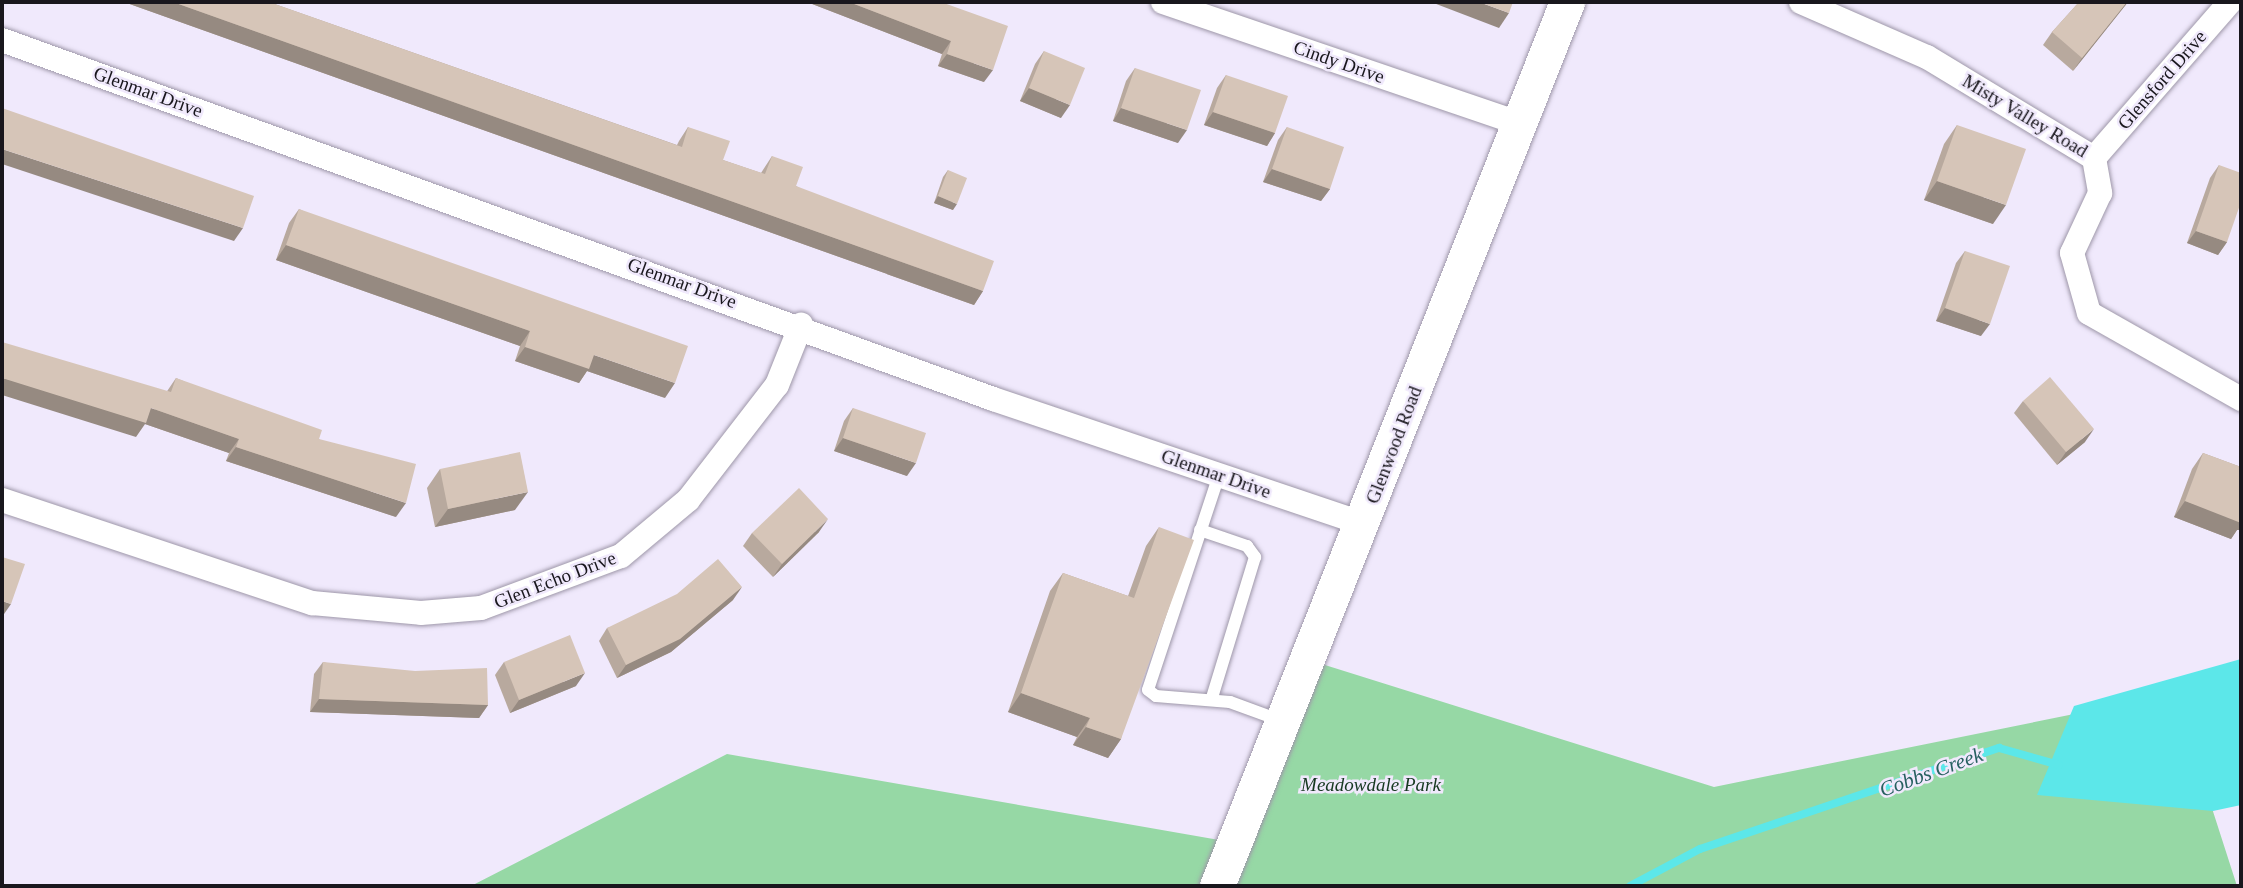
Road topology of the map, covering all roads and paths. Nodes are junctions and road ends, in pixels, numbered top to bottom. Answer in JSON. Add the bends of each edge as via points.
{"nodes":[{"id":1,"x":1163,"y":2,"type":"edge"},
{"id":2,"x":1567,"y":2,"type":"edge"},
{"id":3,"x":1801,"y":2,"type":"edge"},
{"id":4,"x":2230,"y":2,"type":"edge"},
{"id":5,"x":2,"y":40,"type":"edge"},
{"id":6,"x":1516,"y":122,"type":"junction"},
{"id":7,"x":2094,"y":158,"type":"junction"},
{"id":8,"x":801,"y":325,"type":"junction"},
{"id":9,"x":2241,"y":399,"type":"edge"},
{"id":10,"x":1219,"y":475,"type":"junction"},
{"id":11,"x":2,"y":500,"type":"edge"},
{"id":12,"x":1364,"y":524,"type":"junction"},
{"id":13,"x":1200,"y":530,"type":"junction"},
{"id":14,"x":1212,"y":698,"type":"junction"},
{"id":15,"x":1284,"y":722,"type":"junction"},
{"id":16,"x":1217,"y":886,"type":"edge"}],
"edges":[{"from":1,"to":6,"type":"street","name":"Cindy Drive"},
{"from":2,"to":6,"type":"main road","name":"Glenwood Road"},
{"from":3,"to":7,"type":"street","name":"Misty Valley Road","via":[[1927,57]]},
{"from":4,"to":7,"type":"street","name":"Glensford Drive"},
{"from":5,"to":8,"type":"street","name":"Glenmar Drive"},
{"from":6,"to":12,"type":"main road","name":"Glenwood Road"},
{"from":7,"to":9,"type":"street","name":"Misty Valley Road","via":[[2100,193],[2072,253],[2089,313]]},
{"from":8,"to":10,"type":"street","name":"Glenmar Drive"},
{"from":8,"to":11,"type":"street","name":"Glen Echo Drive","via":[[777,385],[688,500],[621,556],[481,608],[421,613],[313,604]]},
{"from":10,"to":12,"type":"street","name":"Glenmar Drive"},
{"from":10,"to":13,"type":"lane"},
{"from":12,"to":15,"type":"main road","name":"Glenwood Road"},
{"from":13,"to":14,"type":"lane","via":[[1247,546],[1255,557]]},
{"from":13,"to":14,"type":"lane","via":[[1148,690],[1156,696]]},
{"from":14,"to":15,"type":"lane"},
{"from":15,"to":16,"type":"main road","name":"Glenwood Road"}]}
